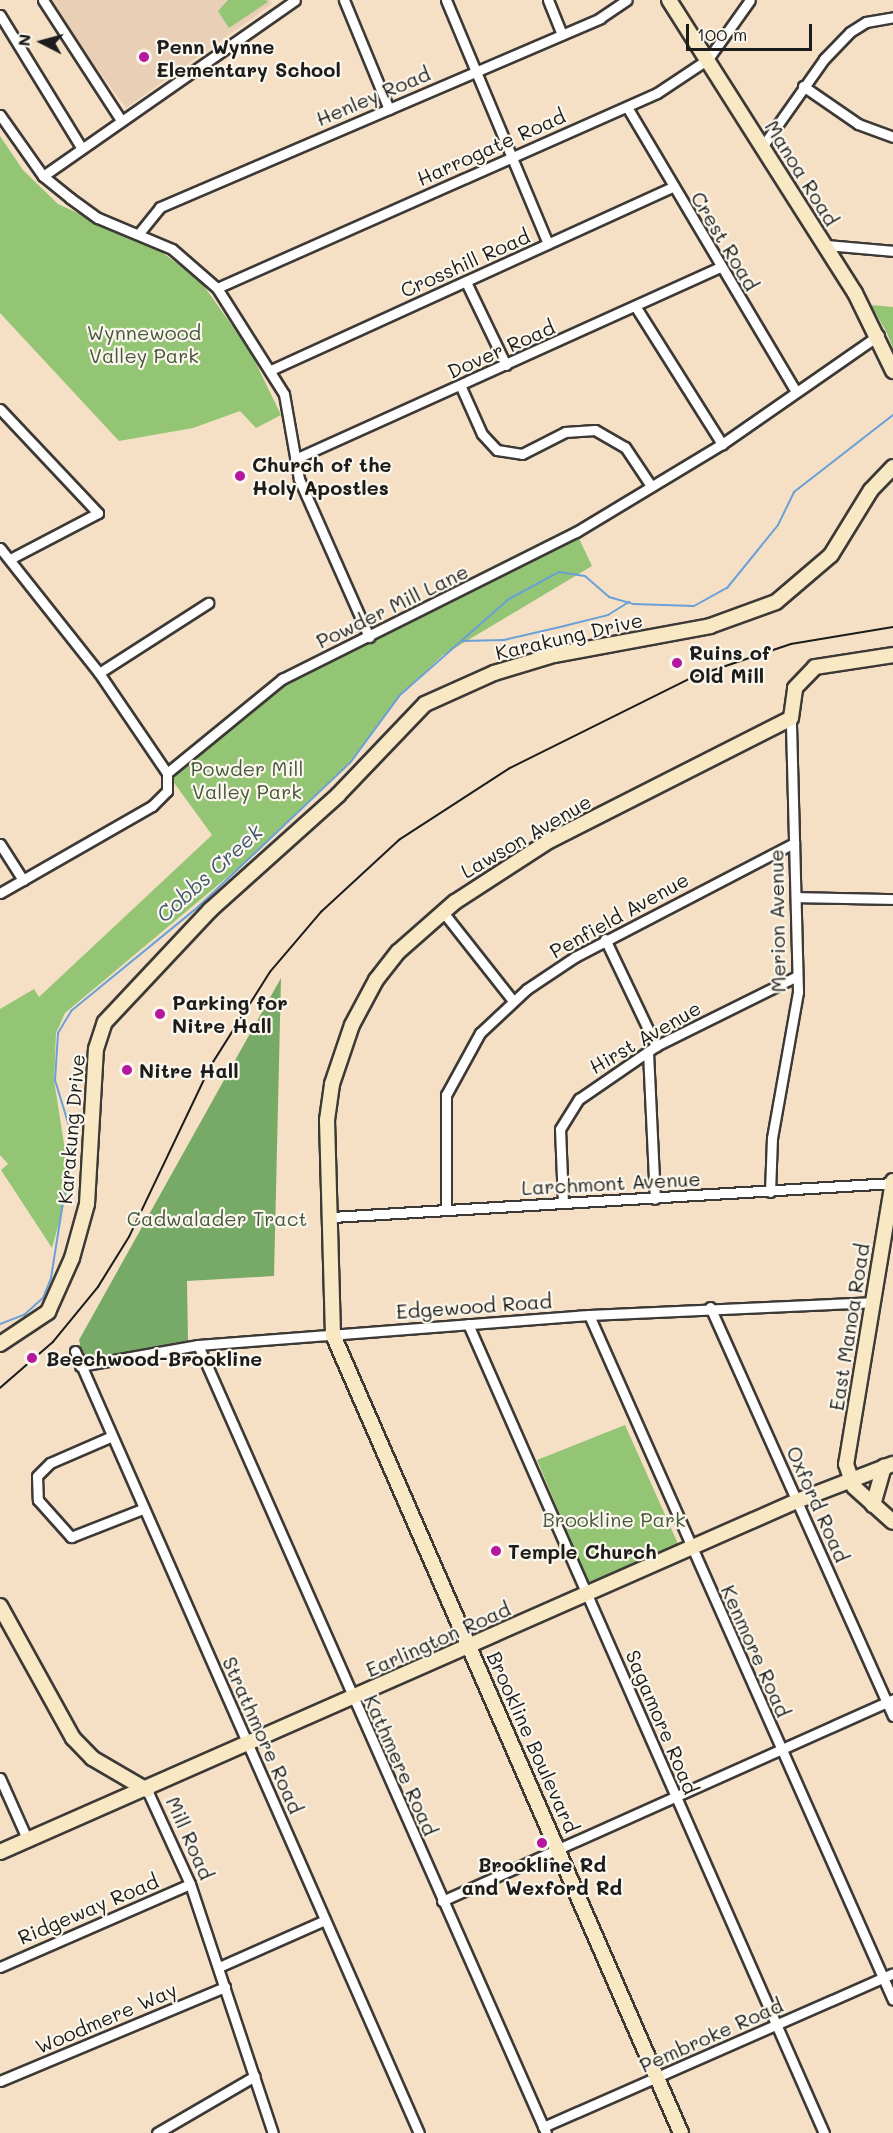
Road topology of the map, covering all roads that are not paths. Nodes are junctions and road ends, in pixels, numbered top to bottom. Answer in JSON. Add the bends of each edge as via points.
{"nodes":[{"id":1,"x":43,"y":0,"type":"edge"},
{"id":2,"x":276,"y":0,"type":"edge"},
{"id":3,"x":295,"y":0,"type":"edge"},
{"id":4,"x":344,"y":0,"type":"edge"},
{"id":5,"x":446,"y":0,"type":"edge"},
{"id":6,"x":548,"y":0,"type":"edge"},
{"id":7,"x":627,"y":0,"type":"edge"},
{"id":8,"x":669,"y":0,"type":"edge"},
{"id":9,"x":750,"y":0,"type":"edge"},
{"id":10,"x":282,"y":9,"type":"junction"},
{"id":11,"x":0,"y":15,"type":"edge"},
{"id":12,"x":893,"y":17,"type":"edge"},
{"id":13,"x":562,"y":34,"type":"junction"},
{"id":14,"x":708,"y":59,"type":"junction"},
{"id":15,"x":476,"y":71,"type":"junction"},
{"id":16,"x":803,"y":86,"type":"junction"},
{"id":17,"x":627,"y":107,"type":"junction"},
{"id":18,"x":389,"y":110,"type":"junction"},
{"id":19,"x":0,"y":115,"type":"edge"},
{"id":20,"x":121,"y":120,"type":"junction"},
{"id":21,"x":893,"y":137,"type":"edge"},
{"id":22,"x":81,"y":147,"type":"junction"},
{"id":23,"x":762,"y":147,"type":"junction"},
{"id":24,"x":512,"y":158,"type":"junction"},
{"id":25,"x":43,"y":176,"type":"junction"},
{"id":26,"x":672,"y":188,"type":"junction"},
{"id":27,"x":140,"y":232,"type":"junction"},
{"id":28,"x":548,"y":244,"type":"junction"},
{"id":29,"x":825,"y":245,"type":"junction"},
{"id":30,"x":893,"y":251,"type":"edge"},
{"id":31,"x":719,"y":268,"type":"junction"},
{"id":32,"x":466,"y":282,"type":"junction"},
{"id":33,"x":218,"y":288,"type":"junction"},
{"id":34,"x":637,"y":309,"type":"junction"},
{"id":35,"x":879,"y":335,"type":"junction"},
{"id":36,"x":506,"y":365,"type":"junction"},
{"id":37,"x":273,"y":369,"type":"junction"},
{"id":38,"x":893,"y":371,"type":"edge"},
{"id":39,"x":461,"y":387,"type":"junction"},
{"id":40,"x":796,"y":392,"type":"junction"},
{"id":41,"x":0,"y":409,"type":"edge"},
{"id":42,"x":722,"y":444,"type":"junction"},
{"id":43,"x":295,"y":459,"type":"junction"},
{"id":44,"x":893,"y":467,"type":"edge"},
{"id":45,"x":651,"y":486,"type":"junction"},
{"id":46,"x":0,"y":548,"type":"edge"},
{"id":47,"x":10,"y":559,"type":"junction"},
{"id":48,"x":208,"y":603,"type":"dead end"},
{"id":49,"x":369,"y":637,"type":"junction"},
{"id":50,"x":893,"y":655,"type":"edge"},
{"id":51,"x":99,"y":673,"type":"junction"},
{"id":52,"x":791,"y":718,"type":"junction"},
{"id":53,"x":167,"y":773,"type":"junction"},
{"id":54,"x":794,"y":843,"type":"junction"},
{"id":55,"x":0,"y":844,"type":"edge"},
{"id":56,"x":23,"y":880,"type":"junction"},
{"id":57,"x":0,"y":893,"type":"edge"},
{"id":58,"x":796,"y":897,"type":"junction"},
{"id":59,"x":893,"y":899,"type":"edge"},
{"id":60,"x":442,"y":912,"type":"junction"},
{"id":61,"x":605,"y":939,"type":"junction"},
{"id":62,"x":797,"y":976,"type":"junction"},
{"id":63,"x":513,"y":1001,"type":"junction"},
{"id":64,"x":652,"y":1049,"type":"junction"},
{"id":65,"x":893,"y":1182,"type":"edge"},
{"id":66,"x":770,"y":1192,"type":"junction"},
{"id":67,"x":655,"y":1199,"type":"junction"},
{"id":68,"x":891,"y":1202,"type":"edge"},
{"id":69,"x":562,"y":1203,"type":"junction"},
{"id":70,"x":446,"y":1210,"type":"junction"},
{"id":71,"x":332,"y":1217,"type":"junction"},
{"id":72,"x":872,"y":1302,"type":"junction"},
{"id":73,"x":710,"y":1307,"type":"junction"},
{"id":74,"x":589,"y":1315,"type":"junction"},
{"id":75,"x":468,"y":1324,"type":"junction"},
{"id":76,"x":333,"y":1335,"type":"junction"},
{"id":77,"x":0,"y":1344,"type":"edge"},
{"id":78,"x":198,"y":1344,"type":"junction"},
{"id":79,"x":75,"y":1351,"type":"dead end"},
{"id":80,"x":80,"y":1366,"type":"junction"},
{"id":81,"x":110,"y":1437,"type":"junction"},
{"id":82,"x":889,"y":1466,"type":"edge"},
{"id":83,"x":849,"y":1479,"type":"junction"},
{"id":84,"x":797,"y":1501,"type":"junction"},
{"id":85,"x":873,"y":1505,"type":"junction"},
{"id":86,"x":140,"y":1510,"type":"junction"},
{"id":87,"x":893,"y":1521,"type":"edge"},
{"id":88,"x":690,"y":1549,"type":"junction"},
{"id":89,"x":587,"y":1595,"type":"junction"},
{"id":90,"x":2,"y":1613,"type":"edge"},
{"id":91,"x":469,"y":1647,"type":"junction"},
{"id":92,"x":352,"y":1699,"type":"junction"},
{"id":93,"x":890,"y":1700,"type":"edge"},
{"id":94,"x":893,"y":1716,"type":"edge"},
{"id":95,"x":249,"y":1745,"type":"junction"},
{"id":96,"x":781,"y":1749,"type":"junction"},
{"id":97,"x":0,"y":1778,"type":"edge"},
{"id":98,"x":147,"y":1790,"type":"junction"},
{"id":99,"x":675,"y":1798,"type":"junction"},
{"id":100,"x":28,"y":1841,"type":"junction"},
{"id":101,"x":559,"y":1848,"type":"junction"},
{"id":102,"x":0,"y":1852,"type":"edge"},
{"id":103,"x":190,"y":1884,"type":"junction"},
{"id":104,"x":442,"y":1901,"type":"junction"},
{"id":105,"x":325,"y":1920,"type":"junction"},
{"id":106,"x":0,"y":1967,"type":"edge"},
{"id":107,"x":219,"y":1967,"type":"junction"},
{"id":108,"x":893,"y":1973,"type":"edge"},
{"id":109,"x":883,"y":1978,"type":"junction"},
{"id":110,"x":225,"y":1987,"type":"junction"},
{"id":111,"x":893,"y":2001,"type":"edge"},
{"id":112,"x":777,"y":2025,"type":"junction"},
{"id":113,"x":255,"y":2076,"type":"junction"},
{"id":114,"x":657,"y":2080,"type":"junction"},
{"id":115,"x":0,"y":2081,"type":"edge"},
{"id":116,"x":544,"y":2130,"type":"edge"},
{"id":117,"x":157,"y":2133,"type":"edge"},
{"id":118,"x":273,"y":2133,"type":"edge"},
{"id":119,"x":419,"y":2133,"type":"edge"},
{"id":120,"x":681,"y":2133,"type":"edge"},
{"id":121,"x":824,"y":2133,"type":"edge"}],
"edges":[{"from":1,"to":20,"type":"street"},
{"from":2,"to":10,"type":"street"},
{"from":3,"to":10,"type":"street"},
{"from":4,"to":18,"type":"street"},
{"from":5,"to":15,"type":"street"},
{"from":6,"to":13,"type":"street"},
{"from":7,"to":13,"type":"street","name":"Henley Road"},
{"from":8,"to":14,"type":"street","name":"Manoa Road"},
{"from":9,"to":14,"type":"street","name":"Harrogate Road"},
{"from":10,"to":20,"type":"street"},
{"from":11,"to":22,"type":"street"},
{"from":12,"to":16,"type":"street","via":[[866,22],[850,32]]},
{"from":13,"to":15,"type":"street","name":"Henley Road"},
{"from":14,"to":17,"type":"street","name":"Harrogate Road"},
{"from":14,"to":23,"type":"street","name":"Manoa Road"},
{"from":15,"to":18,"type":"street","name":"Henley Road"},
{"from":15,"to":24,"type":"street"},
{"from":16,"to":21,"type":"street","via":[[858,124]]},
{"from":16,"to":23,"type":"street"},
{"from":17,"to":24,"type":"street","name":"Harrogate Road"},
{"from":17,"to":26,"type":"street","name":"Crest Road"},
{"from":18,"to":27,"type":"street","name":"Henley Road","via":[[160,207]]},
{"from":19,"to":25,"type":"street"},
{"from":20,"to":22,"type":"street"},
{"from":22,"to":25,"type":"street"},
{"from":23,"to":29,"type":"street","name":"Manoa Road"},
{"from":24,"to":28,"type":"street"},
{"from":24,"to":33,"type":"street","name":"Harrogate Road"},
{"from":25,"to":27,"type":"street","via":[[98,218]]},
{"from":26,"to":28,"type":"street","name":"Crosshill Road"},
{"from":26,"to":31,"type":"street","name":"Crest Road"},
{"from":27,"to":33,"type":"street","via":[[172,249]]},
{"from":28,"to":32,"type":"street","name":"Crosshill Road"},
{"from":29,"to":30,"type":"street"},
{"from":29,"to":35,"type":"street","name":"Manoa Road"},
{"from":31,"to":34,"type":"street","name":"Dover Road"},
{"from":31,"to":40,"type":"street","name":"Crest Road"},
{"from":32,"to":36,"type":"street"},
{"from":32,"to":37,"type":"street","name":"Crosshill Road"},
{"from":33,"to":37,"type":"street"},
{"from":34,"to":36,"type":"street","name":"Dover Road"},
{"from":34,"to":42,"type":"street"},
{"from":35,"to":38,"type":"street","name":"Manoa Road"},
{"from":35,"to":40,"type":"street","name":"Powder Mill Lane"},
{"from":36,"to":39,"type":"street","name":"Dover Road"},
{"from":37,"to":43,"type":"street","via":[[291,415]]},
{"from":39,"to":43,"type":"street","name":"Dover Road"},
{"from":39,"to":45,"type":"street","via":[[482,434],[497,450],[522,454],[565,432],[595,430],[626,447]]},
{"from":40,"to":42,"type":"street","name":"Powder Mill Lane"},
{"from":41,"to":47,"type":"street","via":[[98,513]]},
{"from":42,"to":45,"type":"street","name":"Powder Mill Lane"},
{"from":43,"to":49,"type":"street","via":[[312,514]]},
{"from":44,"to":77,"type":"street","name":"Karakung Drive","via":[[870,490],[831,555],[776,602],[710,626],[554,655],[494,673],[425,704],[338,795],[210,910],[105,1022],[96,1049],[87,1204],[72,1257],[48,1312]]},
{"from":45,"to":49,"type":"street","name":"Powder Mill Lane","via":[[576,532]]},
{"from":46,"to":47,"type":"street"},
{"from":47,"to":51,"type":"street"},
{"from":48,"to":51,"type":"street"},
{"from":49,"to":53,"type":"street","name":"Powder Mill Lane","via":[[262,692]]},
{"from":50,"to":52,"type":"street","via":[[815,667],[795,688]]},
{"from":51,"to":53,"type":"street"},
{"from":52,"to":54,"type":"street","name":"Merion Avenue"},
{"from":52,"to":60,"type":"street","name":"Lawson Avenue","via":[[549,841]]},
{"from":53,"to":56,"type":"street","via":[[167,791],[152,807]]},
{"from":54,"to":58,"type":"street","name":"Merion Avenue"},
{"from":54,"to":61,"type":"street","name":"Penfield Avenue"},
{"from":55,"to":56,"type":"street"},
{"from":56,"to":57,"type":"street"},
{"from":58,"to":59,"type":"street"},
{"from":58,"to":62,"type":"street","name":"Merion Avenue"},
{"from":60,"to":63,"type":"street"},
{"from":60,"to":71,"type":"street","name":"Lawson Avenue","via":[[376,980],[340,1056],[327,1120]]},
{"from":61,"to":63,"type":"street","name":"Penfield Avenue"},
{"from":61,"to":64,"type":"street"},
{"from":62,"to":64,"type":"street","name":"Hirst Avenue"},
{"from":62,"to":66,"type":"street","name":"Merion Avenue"},
{"from":63,"to":70,"type":"street","name":"Penfield Avenue","via":[[465,1053],[446,1095]]},
{"from":64,"to":67,"type":"street"},
{"from":64,"to":69,"type":"street","name":"Hirst Avenue","via":[[596,1085],[566,1113],[560,1129]]},
{"from":65,"to":66,"type":"street","name":"Larchmont Avenue"},
{"from":65,"to":68,"type":"street","name":"East Manoa Road"},
{"from":66,"to":67,"type":"street","name":"Larchmont Avenue"},
{"from":67,"to":69,"type":"street","name":"Larchmont Avenue"},
{"from":68,"to":72,"type":"street","name":"East Manoa Road"},
{"from":69,"to":70,"type":"street","name":"Larchmont Avenue"},
{"from":70,"to":71,"type":"street","name":"Larchmont Avenue"},
{"from":71,"to":76,"type":"street","name":"Lawson Avenue"},
{"from":72,"to":73,"type":"street","name":"Edgewood Road"},
{"from":72,"to":83,"type":"street","name":"East Manoa Road","via":[[846,1464]]},
{"from":73,"to":74,"type":"street","name":"Edgewood Road"},
{"from":73,"to":84,"type":"street","name":"Oxford Road"},
{"from":74,"to":75,"type":"street","name":"Edgewood Road"},
{"from":74,"to":88,"type":"street","name":"Kenmore Road"},
{"from":75,"to":76,"type":"street","name":"Edgewood Road"},
{"from":75,"to":89,"type":"street","name":"Sagamore Road"},
{"from":76,"to":78,"type":"street","name":"Edgewood Road"},
{"from":76,"to":91,"type":"street","name":"Brookline Boulevard"},
{"from":78,"to":80,"type":"street","name":"Edgewood Road"},
{"from":78,"to":92,"type":"street","name":"Kathmere Road"},
{"from":79,"to":80,"type":"street","name":"Strathmore Road"},
{"from":80,"to":81,"type":"street","name":"Strathmore Road"},
{"from":81,"to":86,"type":"street","name":"Strathmore Road"},
{"from":81,"to":86,"type":"street","via":[[50,1463],[37,1476],[38,1500],[70,1537]]},
{"from":82,"to":83,"type":"street","name":"Earlington Road"},
{"from":82,"to":85,"type":"street"},
{"from":83,"to":84,"type":"street","name":"Earlington Road"},
{"from":83,"to":85,"type":"street"},
{"from":84,"to":88,"type":"street","name":"Earlington Road"},
{"from":84,"to":93,"type":"street","name":"Oxford Road"},
{"from":85,"to":87,"type":"street"},
{"from":86,"to":95,"type":"street","name":"Strathmore Road"},
{"from":88,"to":89,"type":"street","name":"Earlington Road"},
{"from":88,"to":96,"type":"street","name":"Kenmore Road"},
{"from":89,"to":91,"type":"street","name":"Earlington Road"},
{"from":89,"to":99,"type":"street","name":"Sagamore Road"},
{"from":90,"to":98,"type":"street","name":"Mill Road","via":[[73,1738],[92,1758]]},
{"from":91,"to":92,"type":"street","name":"Earlington Road"},
{"from":91,"to":101,"type":"street","name":"Brookline Boulevard"},
{"from":92,"to":95,"type":"street","name":"Earlington Road"},
{"from":92,"to":104,"type":"street","name":"Kathmere Road"},
{"from":93,"to":94,"type":"street","name":"Oxford Road"},
{"from":93,"to":96,"type":"street"},
{"from":95,"to":98,"type":"street","name":"Earlington Road"},
{"from":95,"to":105,"type":"street","name":"Strathmore Road"},
{"from":96,"to":99,"type":"street"},
{"from":96,"to":109,"type":"street","name":"Kenmore Road"},
{"from":97,"to":100,"type":"street"},
{"from":98,"to":100,"type":"street","name":"Earlington Road"},
{"from":98,"to":103,"type":"street","name":"Mill Road"},
{"from":99,"to":101,"type":"street"},
{"from":99,"to":112,"type":"street","name":"Sagamore Road"},
{"from":100,"to":102,"type":"street","name":"Earlington Road"},
{"from":101,"to":104,"type":"street"},
{"from":101,"to":114,"type":"street","name":"Brookline Boulevard"},
{"from":103,"to":106,"type":"street","name":"Ridgeway Road"},
{"from":103,"to":107,"type":"street","name":"Mill Road"},
{"from":104,"to":116,"type":"street","name":"Kathmere Road"},
{"from":105,"to":107,"type":"street"},
{"from":105,"to":119,"type":"street","name":"Strathmore Road"},
{"from":107,"to":110,"type":"street","name":"Mill Road"},
{"from":108,"to":109,"type":"street","name":"Pembroke Road"},
{"from":109,"to":111,"type":"street","name":"Kenmore Road"},
{"from":109,"to":112,"type":"street","name":"Pembroke Road"},
{"from":110,"to":113,"type":"street","name":"Mill Road"},
{"from":110,"to":115,"type":"street","name":"Woodmere Way"},
{"from":112,"to":114,"type":"street","name":"Pembroke Road"},
{"from":112,"to":121,"type":"street","name":"Sagamore Road"},
{"from":113,"to":117,"type":"street"},
{"from":113,"to":118,"type":"street","name":"Mill Road"},
{"from":114,"to":116,"type":"street","name":"Pembroke Road"},
{"from":114,"to":120,"type":"street","name":"Brookline Boulevard"}]}
